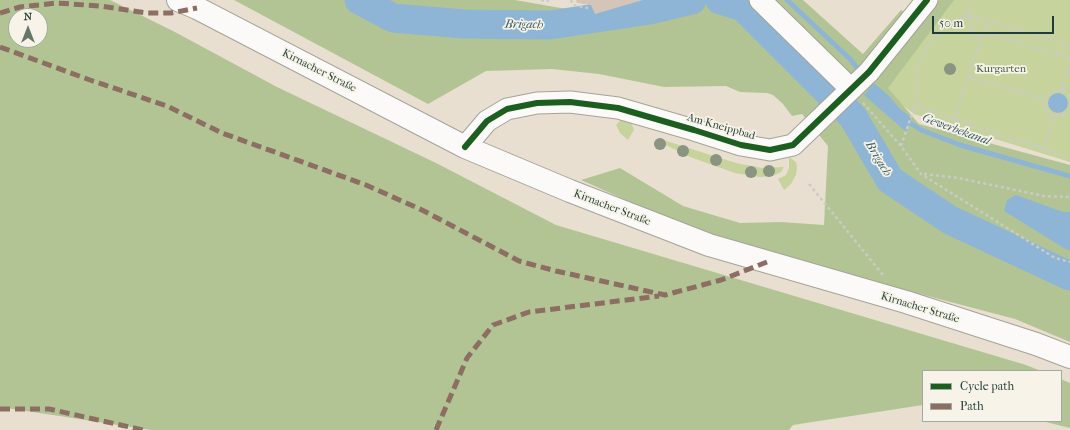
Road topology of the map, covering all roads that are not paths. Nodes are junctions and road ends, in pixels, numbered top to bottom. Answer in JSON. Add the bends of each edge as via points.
{"nodes":[{"id":1,"x":178,"y":0,"type":"edge"},
{"id":2,"x":760,"y":0,"type":"edge"},
{"id":3,"x":927,"y":0,"type":"edge"},
{"id":4,"x":855,"y":85,"type":"junction"},
{"id":5,"x":465,"y":147,"type":"junction"},
{"id":6,"x":1070,"y":357,"type":"edge"}],
"edges":[{"from":1,"to":5,"type":"main road","name":"Kirnacher Straße"},
{"from":2,"to":4,"type":"street"},
{"from":3,"to":4,"type":"street","name":"Am Kneippbad"},
{"from":4,"to":5,"type":"street","name":"Am Kneippbad","via":[[793,145],[770,150],[741,145],[618,108],[570,102],[537,103],[507,109],[487,121]]},
{"from":5,"to":6,"type":"main road","name":"Kirnacher Straße","via":[[570,192],[709,245],[906,302]]}]}
